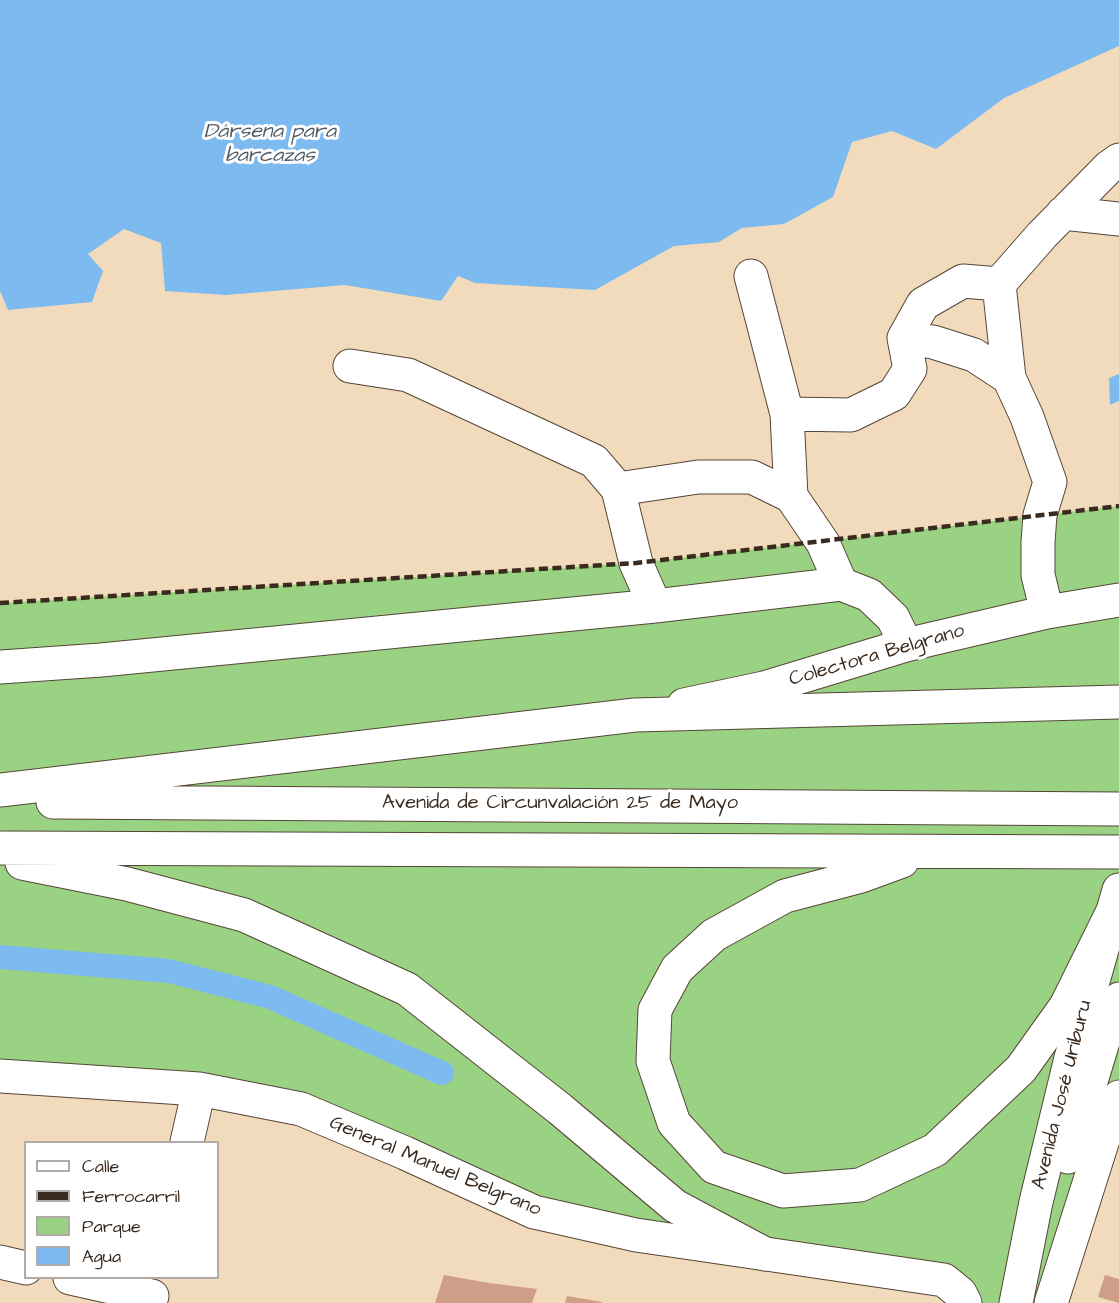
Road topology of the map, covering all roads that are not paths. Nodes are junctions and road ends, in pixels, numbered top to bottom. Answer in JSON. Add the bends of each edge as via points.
{"nodes":[{"id":1,"x":1119,"y":160,"type":"edge"},
{"id":2,"x":1063,"y":213,"type":"junction"},
{"id":3,"x":1119,"y":219,"type":"edge"},
{"id":4,"x":751,"y":276,"type":"dead end"},
{"id":5,"x":999,"y":284,"type":"junction"},
{"id":6,"x":904,"y":338,"type":"junction"},
{"id":7,"x":350,"y":366,"type":"dead end"},
{"id":8,"x":1009,"y":378,"type":"junction"},
{"id":9,"x":787,"y":414,"type":"junction"},
{"id":10,"x":618,"y":489,"type":"junction"},
{"id":11,"x":792,"y":496,"type":"junction"},
{"id":12,"x":841,"y":584,"type":"junction"},
{"id":13,"x":1119,"y":600,"type":"edge"},
{"id":14,"x":655,"y":606,"type":"junction"},
{"id":15,"x":1047,"y":612,"type":"junction"},
{"id":16,"x":906,"y":645,"type":"junction"},
{"id":17,"x":0,"y":667,"type":"edge"},
{"id":18,"x":1119,"y":702,"type":"edge"},
{"id":19,"x":635,"y":715,"type":"junction"},
{"id":20,"x":0,"y":790,"type":"edge"},
{"id":21,"x":0,"y":801,"type":"edge"},
{"id":22,"x":1119,"y":809,"type":"edge"},
{"id":23,"x":0,"y":848,"type":"edge"},
{"id":24,"x":1119,"y":852,"type":"edge"},
{"id":25,"x":921,"y":854,"type":"junction"},
{"id":26,"x":0,"y":858,"type":"edge"},
{"id":27,"x":1115,"y":901,"type":"edge"},
{"id":28,"x":1119,"y":999,"type":"edge"},
{"id":29,"x":0,"y":1077,"type":"edge"},
{"id":30,"x":199,"y":1089,"type":"junction"},
{"id":31,"x":1119,"y":1097,"type":"edge"},
{"id":32,"x":187,"y":1141,"type":"edge"},
{"id":33,"x":765,"y":1254,"type":"junction"},
{"id":34,"x":0,"y":1262,"type":"edge"},
{"id":35,"x":24,"y":1268,"type":"edge"},
{"id":36,"x":76,"y":1279,"type":"edge"},
{"id":37,"x":153,"y":1292,"type":"edge"},
{"id":38,"x":965,"y":1303,"type":"edge"},
{"id":39,"x":1016,"y":1303,"type":"edge"},
{"id":40,"x":1052,"y":1303,"type":"edge"}],
"edges":[{"from":1,"to":2,"type":"main road"},
{"from":2,"to":3,"type":"main road"},
{"from":2,"to":5,"type":"main road"},
{"from":4,"to":9,"type":"main road"},
{"from":5,"to":6,"type":"main road","via":[[963,281],[924,304]]},
{"from":5,"to":8,"type":"main road"},
{"from":6,"to":8,"type":"main road","via":[[974,355]]},
{"from":6,"to":9,"type":"main road","via":[[910,369],[894,394],[851,415]]},
{"from":7,"to":10,"type":"main road","via":[[408,375],[459,398],[594,460]]},
{"from":8,"to":15,"type":"main road","via":[[1050,482],[1040,515],[1038,542],[1038,575]]},
{"from":9,"to":11,"type":"main road"},
{"from":10,"to":11,"type":"main road","via":[[698,477],[752,477]]},
{"from":10,"to":14,"type":"main road","via":[[636,563]]},
{"from":11,"to":12,"type":"main road","via":[[823,543]]},
{"from":12,"to":14,"type":"main road"},
{"from":12,"to":16,"type":"main road","via":[[869,594],[893,618]]},
{"from":13,"to":15,"type":"main road","name":"Colectora Belgrano"},
{"from":14,"to":17,"type":"main road"},
{"from":15,"to":16,"type":"main road","name":"Colectora Belgrano"},
{"from":16,"to":19,"type":"main road","name":"Colectora Belgrano","via":[[764,688]]},
{"from":18,"to":19,"type":"main road"},
{"from":19,"to":20,"type":"main road"},
{"from":21,"to":22,"type":"main road","name":"Avenida de Circunvalación 25 de Mayo"},
{"from":23,"to":25,"type":"main road"},
{"from":24,"to":25,"type":"main road"},
{"from":25,"to":27,"type":"main road","via":[[861,876],[785,896],[714,935],[677,969],[655,1010],[652,1061],[674,1123],[714,1167],[783,1191],[860,1185],[935,1150],[1021,1069],[1066,1006]]},
{"from":26,"to":33,"type":"main road","via":[[127,884],[244,915],[407,989],[560,1109],[675,1206]]},
{"from":27,"to":39,"type":"main road","name":"Avenida José Uriburu","via":[[1036,1202]]},
{"from":28,"to":39,"type":"main road","name":"Avenida José Uriburu","via":[[1056,1198]]},
{"from":29,"to":30,"type":"main road","name":"General Manuel Belgrano"},
{"from":30,"to":32,"type":"main road"},
{"from":30,"to":33,"type":"main road","name":"General Manuel Belgrano","via":[[301,1109],[534,1212],[636,1235]]},
{"from":31,"to":40,"type":"main road"},
{"from":33,"to":38,"type":"main road","name":"General Manuel Belgrano","via":[[944,1280],[960,1293]]},
{"from":34,"to":35,"type":"main road"},
{"from":36,"to":37,"type":"main road"}]}
